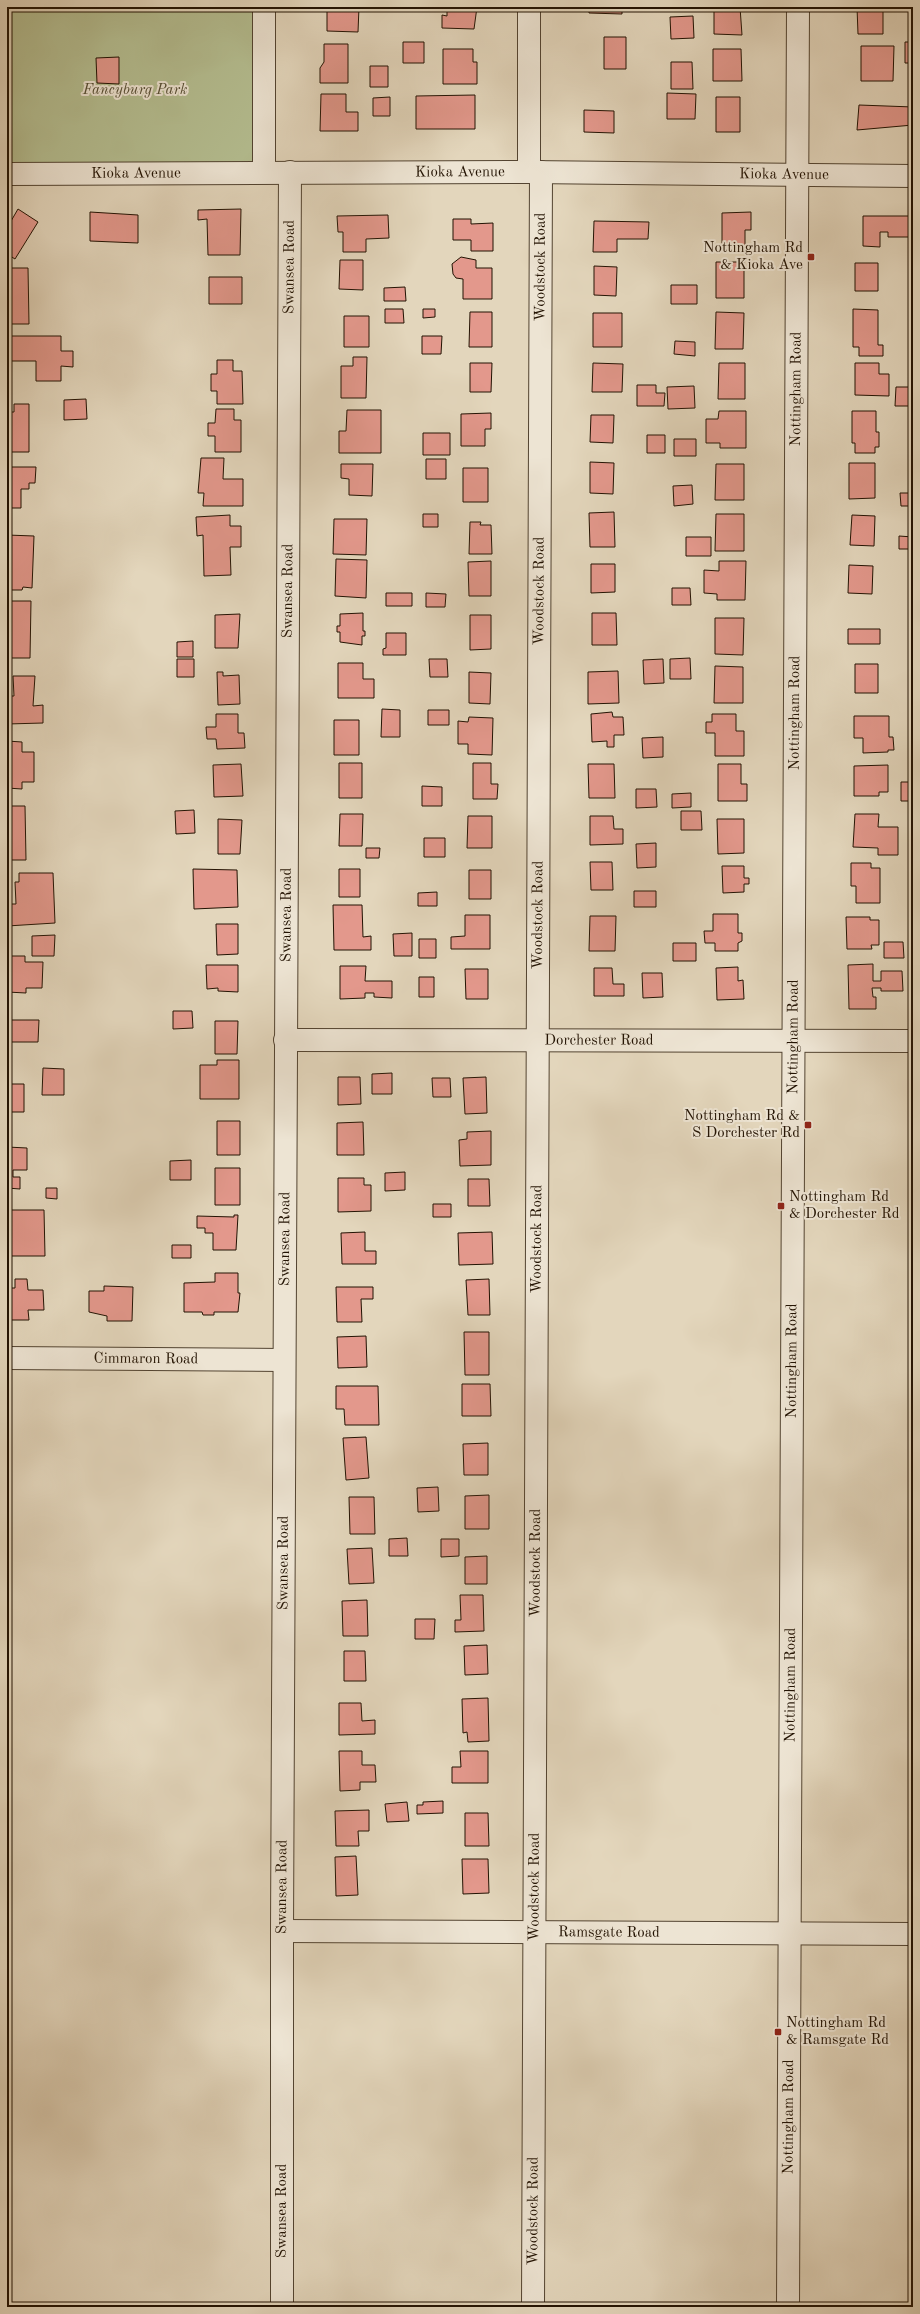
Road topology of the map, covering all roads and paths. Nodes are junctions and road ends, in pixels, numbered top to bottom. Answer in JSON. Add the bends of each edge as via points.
{"nodes":[{"id":1,"x":264,"y":7,"type":"edge"},
{"id":2,"x":529,"y":7,"type":"edge"},
{"id":3,"x":798,"y":7,"type":"edge"},
{"id":4,"x":264,"y":172,"type":"junction"},
{"id":5,"x":290,"y":172,"type":"junction"},
{"id":6,"x":535,"y":172,"type":"junction"},
{"id":7,"x":7,"y":174,"type":"edge"},
{"id":8,"x":797,"y":175,"type":"junction"},
{"id":9,"x":913,"y":176,"type":"edge"},
{"id":10,"x":285,"y":1040,"type":"junction"},
{"id":11,"x":537,"y":1040,"type":"junction"},
{"id":12,"x":792,"y":1040,"type":"junction"},
{"id":13,"x":913,"y":1041,"type":"edge"},
{"id":14,"x":7,"y":1358,"type":"edge"},
{"id":15,"x":284,"y":1360,"type":"junction"},
{"id":16,"x":282,"y":1931,"type":"junction"},
{"id":17,"x":535,"y":1932,"type":"junction"},
{"id":18,"x":790,"y":1933,"type":"junction"},
{"id":19,"x":913,"y":1934,"type":"edge"},
{"id":20,"x":282,"y":2307,"type":"edge"},
{"id":21,"x":533,"y":2307,"type":"edge"},
{"id":22,"x":788,"y":2307,"type":"edge"}],
"edges":[{"from":1,"to":4,"type":"street"},
{"from":2,"to":6,"type":"street","name":"Woodstock Road"},
{"from":3,"to":8,"type":"street","name":"Nottingham Road"},
{"from":4,"to":5,"type":"street","name":"Kioka Avenue"},
{"from":4,"to":7,"type":"street","name":"Kioka Avenue"},
{"from":5,"to":6,"type":"street","name":"Kioka Avenue"},
{"from":5,"to":10,"type":"street","name":"Swansea Road"},
{"from":6,"to":8,"type":"street","name":"Kioka Avenue"},
{"from":6,"to":11,"type":"street","name":"Woodstock Road"},
{"from":8,"to":9,"type":"street","name":"Kioka Avenue"},
{"from":8,"to":12,"type":"street","name":"Nottingham Road"},
{"from":10,"to":11,"type":"street","name":"Dorchester Road"},
{"from":10,"to":15,"type":"street","name":"Swansea Road"},
{"from":11,"to":12,"type":"street","name":"Dorchester Road"},
{"from":11,"to":17,"type":"street","name":"Woodstock Road"},
{"from":12,"to":13,"type":"street","name":"Dorchester Road"},
{"from":12,"to":18,"type":"street","name":"Nottingham Road"},
{"from":14,"to":15,"type":"street","name":"Cimmaron Road"},
{"from":15,"to":16,"type":"street","name":"Swansea Road"},
{"from":16,"to":17,"type":"street","name":"Ramsgate Road"},
{"from":16,"to":20,"type":"street","name":"Swansea Road"},
{"from":17,"to":18,"type":"street","name":"Ramsgate Road"},
{"from":17,"to":21,"type":"street","name":"Woodstock Road"},
{"from":18,"to":19,"type":"street","name":"Ramsgate Road"},
{"from":18,"to":22,"type":"street","name":"Nottingham Road"}]}
